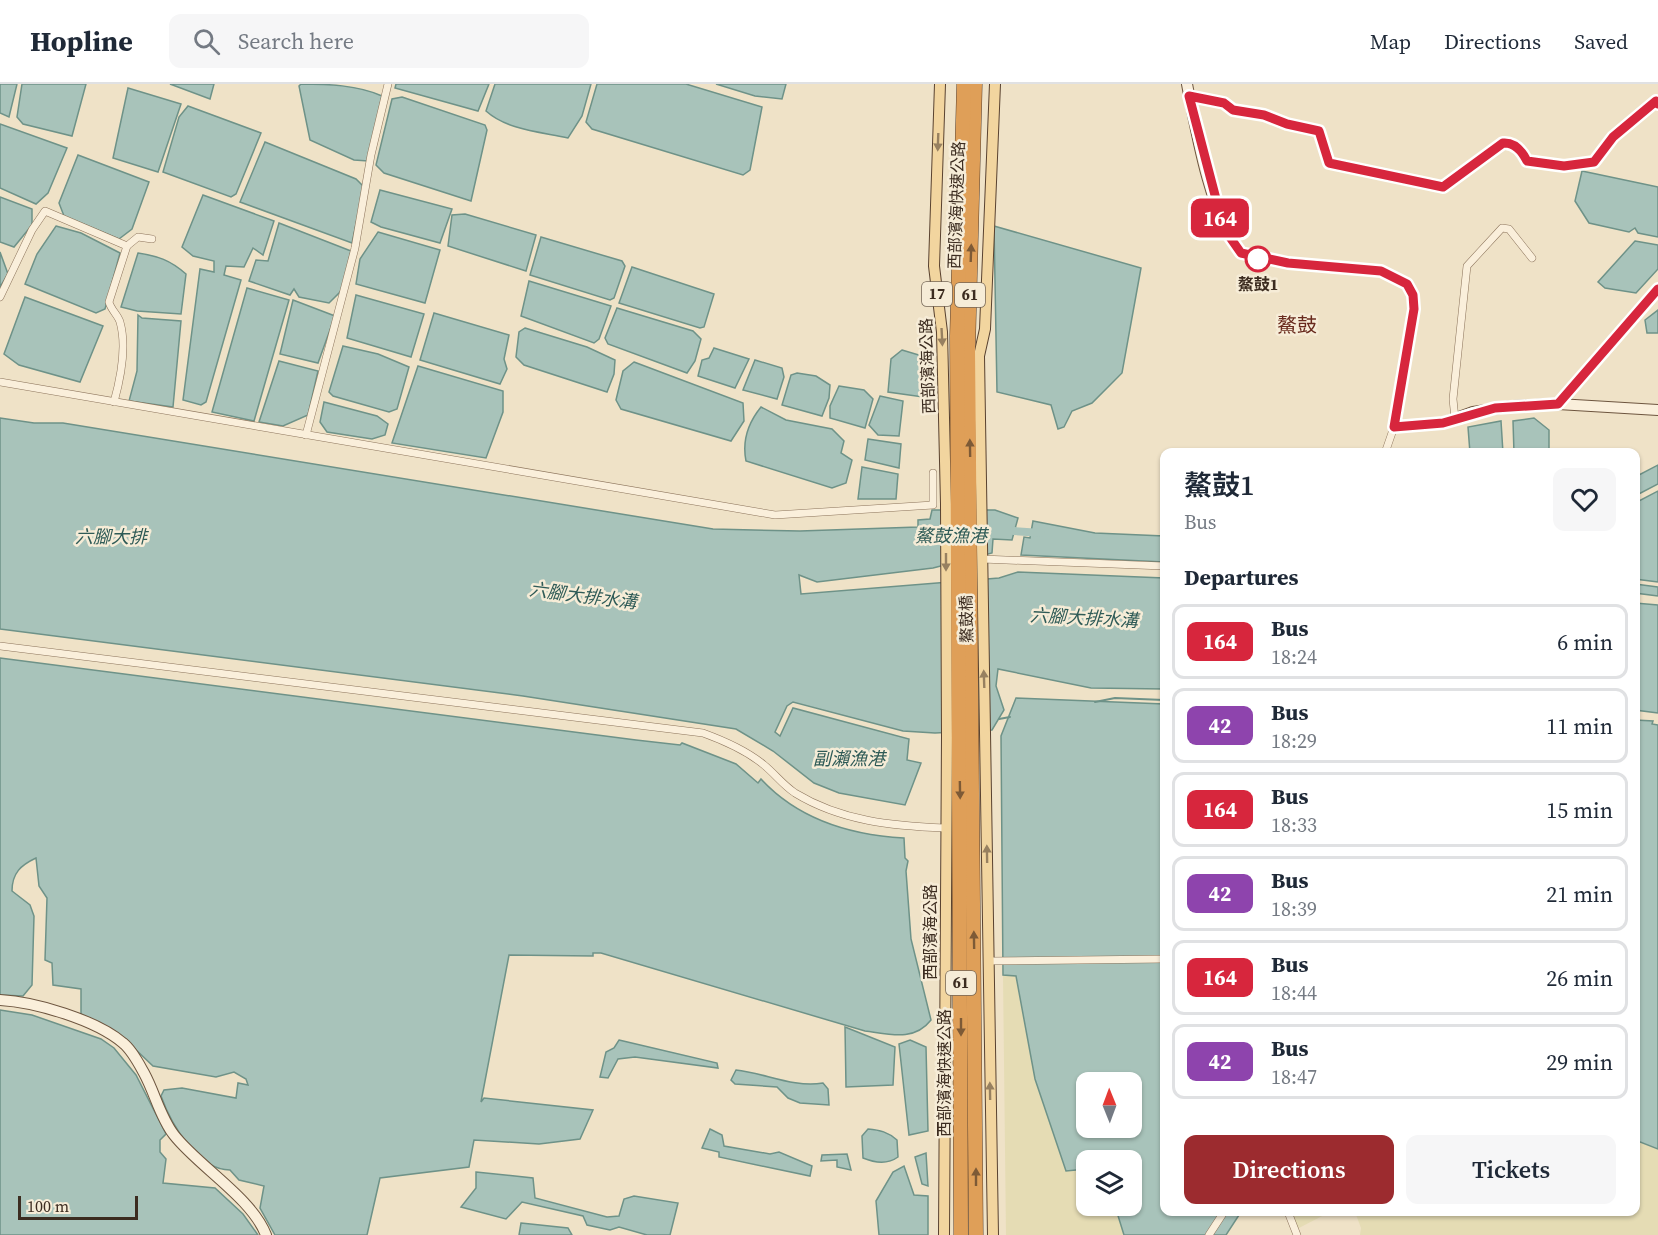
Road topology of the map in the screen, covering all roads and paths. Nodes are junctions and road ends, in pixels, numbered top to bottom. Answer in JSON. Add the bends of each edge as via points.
{"nodes":[{"id":1,"x":388,"y":84,"type":"edge"},
{"id":2,"x":940,"y":84,"type":"edge"},
{"id":3,"x":964,"y":84,"type":"edge"},
{"id":4,"x":975,"y":84,"type":"edge"},
{"id":5,"x":995,"y":84,"type":"edge"},
{"id":6,"x":1187,"y":84,"type":"edge"},
{"id":7,"x":1189,"y":96,"type":"junction"},
{"id":8,"x":1658,"y":104,"type":"edge"},
{"id":9,"x":152,"y":239,"type":"dead end"},
{"id":10,"x":127,"y":246,"type":"junction"},
{"id":11,"x":1532,"y":258,"type":"dead end"},
{"id":12,"x":1658,"y":289,"type":"edge"},
{"id":13,"x":0,"y":297,"type":"edge"},
{"id":14,"x":0,"y":382,"type":"edge"},
{"id":15,"x":114,"y":402,"type":"junction"},
{"id":16,"x":1558,"y":404,"type":"junction"},
{"id":17,"x":1658,"y":410,"type":"edge"},
{"id":18,"x":1455,"y":418,"type":"junction"},
{"id":19,"x":1394,"y":427,"type":"junction"},
{"id":20,"x":306,"y":435,"type":"junction"},
{"id":21,"x":1387,"y":448,"type":"edge"},
{"id":22,"x":933,"y":473,"type":"dead end"},
{"id":23,"x":964,"y":503,"type":"junction"},
{"id":24,"x":982,"y":559,"type":"junction"},
{"id":25,"x":1160,"y":566,"type":"edge"},
{"id":26,"x":0,"y":646,"type":"edge"},
{"id":27,"x":960,"y":734,"type":"junction"},
{"id":28,"x":945,"y":828,"type":"junction"},
{"id":29,"x":1160,"y":959,"type":"edge"},
{"id":30,"x":988,"y":961,"type":"junction"},
{"id":31,"x":0,"y":1000,"type":"edge"},
{"id":32,"x":1221,"y":1216,"type":"edge"},
{"id":33,"x":1290,"y":1216,"type":"edge"},
{"id":34,"x":993,"y":1234,"type":"edge"},
{"id":35,"x":266,"y":1235,"type":"edge"},
{"id":36,"x":944,"y":1235,"type":"edge"},
{"id":37,"x":961,"y":1235,"type":"edge"},
{"id":38,"x":976,"y":1235,"type":"edge"},
{"id":39,"x":1209,"y":1235,"type":"edge"},
{"id":40,"x":1297,"y":1235,"type":"edge"}],
"edges":[{"from":1,"to":20,"type":"street","via":[[355,248]]},
{"from":2,"to":23,"type":"main road","name":"西部濱海公路","number":"17","one_way":true,"via":[[934,266]]},
{"from":3,"to":23,"type":"highway","name":"西部濱海快速公路","number":"61","via":[[957,325]]},
{"from":23,"to":4,"type":"highway","name":"西部濱海快速公路","number":"61","one_way":true},
{"from":5,"to":23,"type":"main road","number":"17","via":[[985,329]]},
{"from":6,"to":7,"type":"street"},
{"from":7,"to":8,"type":"street","via":[[1319,131],[1333,165],[1443,187],[1503,143],[1510,142],[1527,161],[1536,163],[1564,166],[1594,162],[1613,137],[1656,101]]},
{"from":7,"to":19,"type":"street","via":[[1221,218],[1241,253],[1288,263],[1381,271],[1400,278],[1410,288],[1414,309]]},
{"from":9,"to":10,"type":"street","via":[[138,237]]},
{"from":10,"to":13,"type":"street","via":[[45,211]]},
{"from":10,"to":15,"type":"street","via":[[109,302],[120,319],[122,337],[121,370]]},
{"from":11,"to":18,"type":"street","via":[[1509,229],[1502,228],[1467,266],[1453,399]]},
{"from":12,"to":16,"type":"street"},
{"from":14,"to":15,"type":"street"},
{"from":15,"to":20,"type":"street"},
{"from":16,"to":17,"type":"street"},
{"from":16,"to":18,"type":"street","via":[[1495,408]]},
{"from":18,"to":19,"type":"street","via":[[1422,426]]},
{"from":19,"to":21,"type":"street"},
{"from":20,"to":22,"type":"street","via":[[775,515],[933,505]]},
{"from":23,"to":24,"type":"main road","name":"鰲鼓橋","number":"17"},
{"from":23,"to":27,"type":"highway","name":"鰲鼓橋","number":"61"},
{"from":24,"to":25,"type":"street"},
{"from":30,"to":24,"type":"main road","name":"鰲鼓橋","number":"17","one_way":true},
{"from":26,"to":28,"type":"street","via":[[703,733],[732,744],[763,763],[792,791],[815,805],[874,822]]},
{"from":27,"to":28,"type":"main road","name":"西部濱海公路"},
{"from":27,"to":37,"type":"highway","name":"西部濱海快速公路","number":"61","one_way":true},
{"from":38,"to":27,"type":"highway","name":"西部濱海快速公路","number":"61","one_way":true},
{"from":28,"to":36,"type":"main road","name":"西部濱海公路"},
{"from":29,"to":30,"type":"street"},
{"from":34,"to":30,"type":"main road","number":"17","one_way":true},
{"from":31,"to":35,"type":"street","via":[[64,1014],[126,1045],[174,1135],[243,1203]]},
{"from":32,"to":39,"type":"street"},
{"from":33,"to":40,"type":"street"}]}
